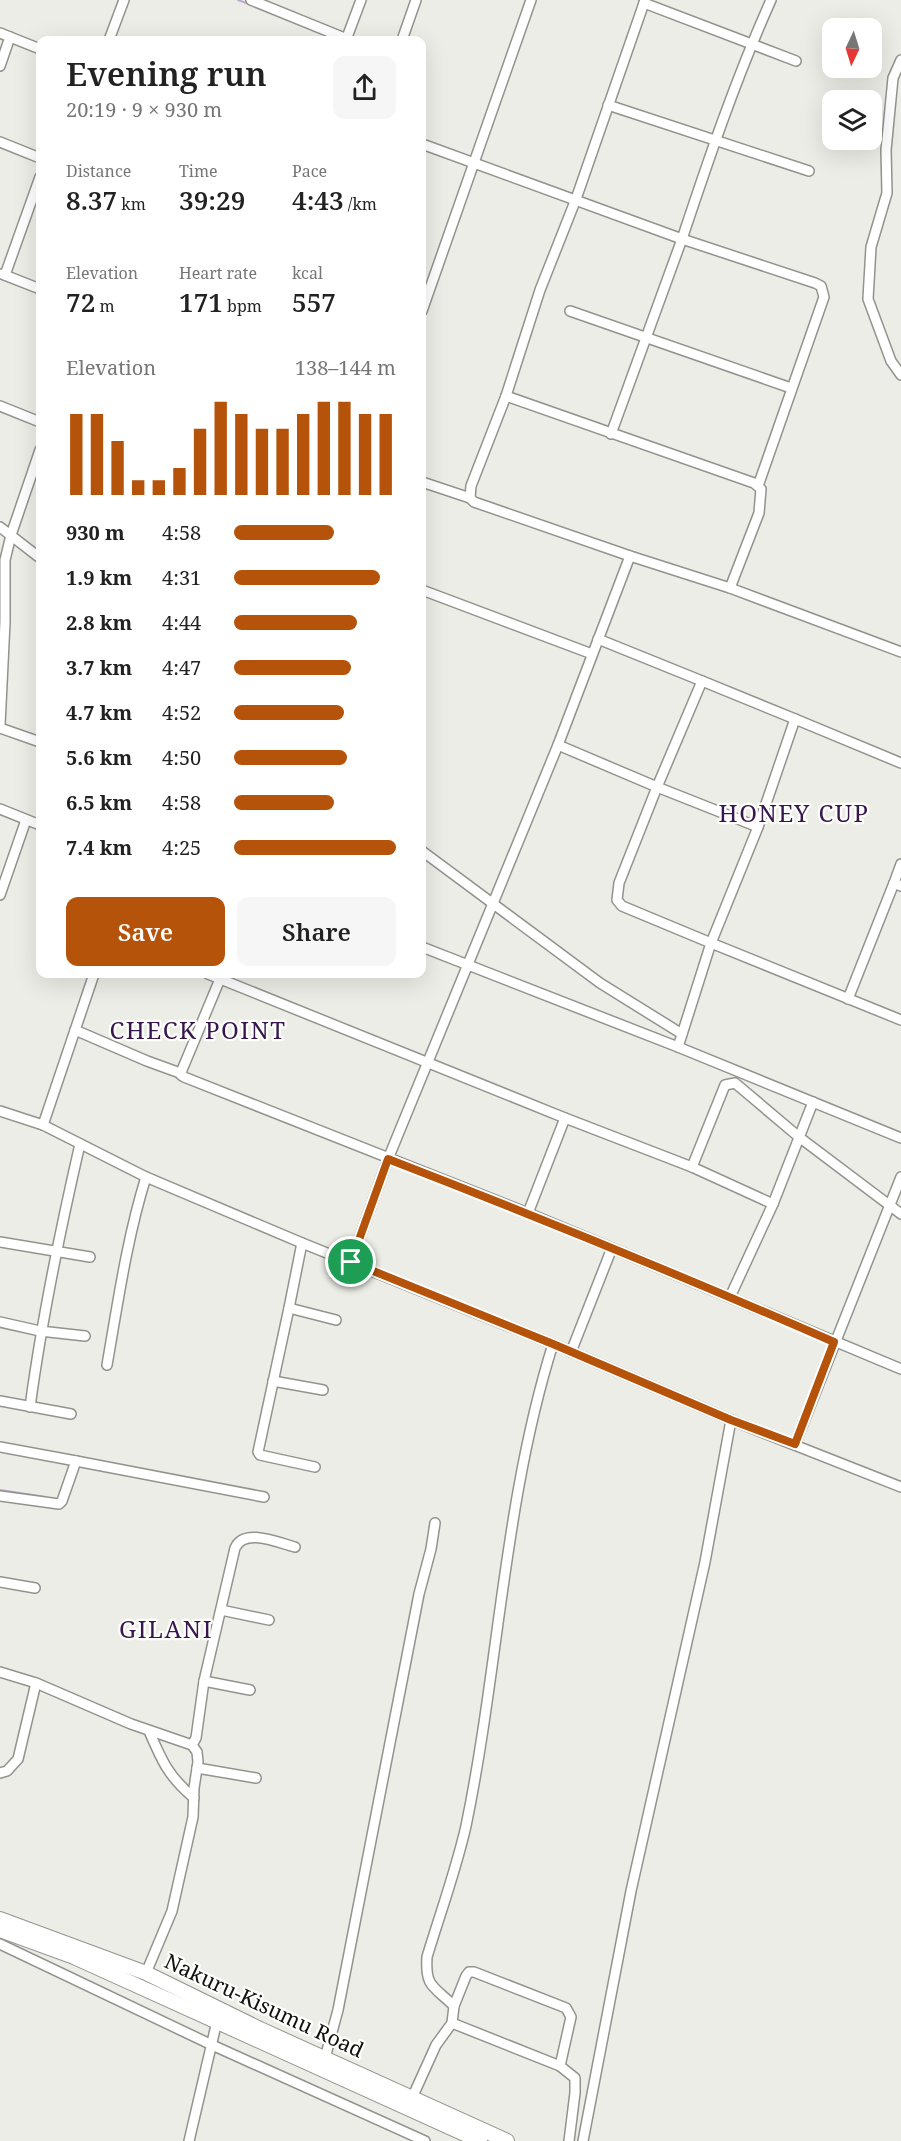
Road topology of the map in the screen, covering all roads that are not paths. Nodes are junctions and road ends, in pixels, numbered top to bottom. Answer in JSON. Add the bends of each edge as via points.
{"nodes":[{"id":1,"x":124,"y":0,"type":"edge"},
{"id":2,"x":251,"y":0,"type":"edge"},
{"id":3,"x":361,"y":0,"type":"edge"},
{"id":4,"x":416,"y":0,"type":"edge"},
{"id":5,"x":531,"y":0,"type":"edge"},
{"id":6,"x":771,"y":0,"type":"edge"},
{"id":7,"x":645,"y":1,"type":"edge"},
{"id":8,"x":0,"y":33,"type":"edge"},
{"id":9,"x":110,"y":36,"type":"edge"},
{"id":10,"x":336,"y":36,"type":"edge"},
{"id":11,"x":348,"y":36,"type":"edge"},
{"id":12,"x":403,"y":36,"type":"edge"},
{"id":13,"x":10,"y":37,"type":"junction"},
{"id":14,"x":752,"y":43,"type":"junction"},
{"id":15,"x":36,"y":47,"type":"edge"},
{"id":16,"x":901,"y":60,"type":"edge"},
{"id":17,"x":796,"y":62,"type":"dead end"},
{"id":18,"x":0,"y":66,"type":"edge"},
{"id":19,"x":608,"y":105,"type":"junction"},
{"id":20,"x":715,"y":140,"type":"junction"},
{"id":21,"x":0,"y":142,"type":"edge"},
{"id":22,"x":426,"y":145,"type":"edge"},
{"id":23,"x":36,"y":156,"type":"edge"},
{"id":24,"x":472,"y":162,"type":"junction"},
{"id":25,"x":809,"y":171,"type":"dead end"},
{"id":26,"x":36,"y":187,"type":"edge"},
{"id":27,"x":576,"y":200,"type":"junction"},
{"id":28,"x":682,"y":239,"type":"junction"},
{"id":29,"x":3,"y":274,"type":"edge"},
{"id":30,"x":36,"y":287,"type":"edge"},
{"id":31,"x":426,"y":299,"type":"edge"},
{"id":32,"x":570,"y":311,"type":"dead end"},
{"id":33,"x":648,"y":337,"type":"junction"},
{"id":34,"x":901,"y":375,"type":"edge"},
{"id":35,"x":791,"y":388,"type":"junction"},
{"id":36,"x":506,"y":396,"type":"junction"},
{"id":37,"x":0,"y":406,"type":"edge"},
{"id":38,"x":36,"y":420,"type":"edge"},
{"id":39,"x":611,"y":434,"type":"junction"},
{"id":40,"x":36,"y":461,"type":"edge"},
{"id":41,"x":426,"y":483,"type":"edge"},
{"id":42,"x":758,"y":486,"type":"junction"},
{"id":43,"x":470,"y":498,"type":"junction"},
{"id":44,"x":0,"y":527,"type":"edge"},
{"id":45,"x":10,"y":535,"type":"junction"},
{"id":46,"x":36,"y":555,"type":"edge"},
{"id":47,"x":630,"y":556,"type":"junction"},
{"id":48,"x":3,"y":559,"type":"edge"},
{"id":49,"x":730,"y":588,"type":"junction"},
{"id":50,"x":426,"y":592,"type":"edge"},
{"id":51,"x":598,"y":639,"type":"junction"},
{"id":52,"x":901,"y":652,"type":"edge"},
{"id":53,"x":592,"y":654,"type":"junction"},
{"id":54,"x":702,"y":681,"type":"junction"},
{"id":55,"x":795,"y":719,"type":"junction"},
{"id":56,"x":0,"y":726,"type":"edge"},
{"id":57,"x":36,"y":740,"type":"edge"},
{"id":58,"x":558,"y":745,"type":"junction"},
{"id":59,"x":901,"y":762,"type":"edge"},
{"id":60,"x":657,"y":787,"type":"junction"},
{"id":61,"x":0,"y":809,"type":"edge"},
{"id":62,"x":26,"y":820,"type":"junction"},
{"id":63,"x":36,"y":824,"type":"edge"},
{"id":64,"x":758,"y":827,"type":"junction"},
{"id":65,"x":426,"y":854,"type":"edge"},
{"id":66,"x":901,"y":864,"type":"edge"},
{"id":67,"x":897,"y":885,"type":"edge"},
{"id":68,"x":0,"y":895,"type":"edge"},
{"id":69,"x":492,"y":905,"type":"junction"},
{"id":70,"x":711,"y":944,"type":"junction"},
{"id":71,"x":426,"y":949,"type":"edge"},
{"id":72,"x":466,"y":965,"type":"junction"},
{"id":73,"x":93,"y":978,"type":"edge"},
{"id":74,"x":220,"y":979,"type":"joint"},
{"id":75,"x":848,"y":999,"type":"junction"},
{"id":76,"x":901,"y":1020,"type":"edge"},
{"id":77,"x":75,"y":1030,"type":"junction"},
{"id":78,"x":682,"y":1034,"type":"junction"},
{"id":79,"x":678,"y":1047,"type":"junction"},
{"id":80,"x":428,"y":1062,"type":"junction"},
{"id":81,"x":180,"y":1073,"type":"junction"},
{"id":82,"x":813,"y":1102,"type":"junction"},
{"id":83,"x":0,"y":1111,"type":"edge"},
{"id":84,"x":565,"y":1118,"type":"junction"},
{"id":85,"x":44,"y":1125,"type":"junction"},
{"id":86,"x":799,"y":1137,"type":"junction"},
{"id":87,"x":901,"y":1138,"type":"edge"},
{"id":88,"x":80,"y":1144,"type":"junction"},
{"id":89,"x":388,"y":1159,"type":"junction"},
{"id":90,"x":692,"y":1167,"type":"junction"},
{"id":91,"x":146,"y":1177,"type":"junction"},
{"id":92,"x":901,"y":1177,"type":"edge"},
{"id":93,"x":773,"y":1204,"type":"junction"},
{"id":94,"x":890,"y":1206,"type":"junction"},
{"id":95,"x":528,"y":1213,"type":"junction"},
{"id":96,"x":901,"y":1214,"type":"edge"},
{"id":97,"x":0,"y":1242,"type":"edge"},
{"id":98,"x":302,"y":1243,"type":"junction"},
{"id":99,"x":612,"y":1248,"type":"junction"},
{"id":100,"x":55,"y":1251,"type":"junction"},
{"id":101,"x":90,"y":1257,"type":"dead end"},
{"id":102,"x":351,"y":1262,"type":"junction"},
{"id":103,"x":730,"y":1297,"type":"junction"},
{"id":104,"x":290,"y":1308,"type":"junction"},
{"id":105,"x":336,"y":1320,"type":"dead end"},
{"id":106,"x":0,"y":1323,"type":"edge"},
{"id":107,"x":40,"y":1330,"type":"junction"},
{"id":108,"x":85,"y":1336,"type":"dead end"},
{"id":109,"x":834,"y":1342,"type":"junction"},
{"id":110,"x":553,"y":1344,"type":"junction"},
{"id":111,"x":571,"y":1352,"type":"junction"},
{"id":112,"x":107,"y":1365,"type":"dead end"},
{"id":113,"x":901,"y":1369,"type":"edge"},
{"id":114,"x":273,"y":1381,"type":"junction"},
{"id":115,"x":322,"y":1390,"type":"dead end"},
{"id":116,"x":0,"y":1401,"type":"edge"},
{"id":117,"x":30,"y":1407,"type":"junction"},
{"id":118,"x":71,"y":1414,"type":"dead end"},
{"id":119,"x":731,"y":1420,"type":"junction"},
{"id":120,"x":795,"y":1444,"type":"junction"},
{"id":121,"x":0,"y":1447,"type":"edge"},
{"id":122,"x":76,"y":1461,"type":"junction"},
{"id":123,"x":315,"y":1467,"type":"dead end"},
{"id":124,"x":901,"y":1487,"type":"edge"},
{"id":125,"x":0,"y":1496,"type":"edge"},
{"id":126,"x":264,"y":1497,"type":"dead end"},
{"id":127,"x":435,"y":1523,"type":"dead end"},
{"id":128,"x":295,"y":1547,"type":"dead end"},
{"id":129,"x":0,"y":1582,"type":"edge"},
{"id":130,"x":35,"y":1588,"type":"dead end"},
{"id":131,"x":221,"y":1610,"type":"junction"},
{"id":132,"x":269,"y":1620,"type":"dead end"},
{"id":133,"x":0,"y":1672,"type":"edge"},
{"id":134,"x":204,"y":1681,"type":"junction"},
{"id":135,"x":36,"y":1683,"type":"junction"},
{"id":136,"x":250,"y":1690,"type":"dead end"},
{"id":137,"x":149,"y":1731,"type":"junction"},
{"id":138,"x":192,"y":1745,"type":"junction"},
{"id":139,"x":197,"y":1768,"type":"junction"},
{"id":140,"x":0,"y":1773,"type":"edge"},
{"id":141,"x":255,"y":1778,"type":"dead end"},
{"id":142,"x":194,"y":1798,"type":"junction"},
{"id":143,"x":0,"y":1919,"type":"edge"},
{"id":144,"x":0,"y":1930,"type":"edge"},
{"id":145,"x":0,"y":1944,"type":"edge"},
{"id":146,"x":146,"y":1973,"type":"junction"},
{"id":147,"x":454,"y":2006,"type":"junction"},
{"id":148,"x":217,"y":2021,"type":"junction"},
{"id":149,"x":452,"y":2023,"type":"junction"},
{"id":150,"x":212,"y":2045,"type":"junction"},
{"id":151,"x":325,"y":2058,"type":"junction"},
{"id":152,"x":560,"y":2066,"type":"junction"},
{"id":153,"x":412,"y":2098,"type":"junction"},
{"id":154,"x":189,"y":2141,"type":"edge"},
{"id":155,"x":425,"y":2141,"type":"edge"},
{"id":156,"x":480,"y":2141,"type":"edge"},
{"id":157,"x":507,"y":2141,"type":"edge"},
{"id":158,"x":569,"y":2141,"type":"edge"},
{"id":159,"x":583,"y":2141,"type":"edge"}],
"edges":[{"from":1,"to":9,"type":"street"},
{"from":2,"to":10,"type":"street"},
{"from":3,"to":11,"type":"street"},
{"from":4,"to":12,"type":"street"},
{"from":5,"to":24,"type":"street"},
{"from":6,"to":14,"type":"street"},
{"from":7,"to":14,"type":"street"},
{"from":7,"to":19,"type":"street"},
{"from":8,"to":13,"type":"street"},
{"from":13,"to":15,"type":"street"},
{"from":13,"to":18,"type":"street"},
{"from":14,"to":17,"type":"street"},
{"from":14,"to":20,"type":"street"},
{"from":16,"to":34,"type":"street","via":[[893,78],[886,150],[887,193],[871,247],[868,299],[891,361]]},
{"from":19,"to":20,"type":"street"},
{"from":19,"to":27,"type":"street"},
{"from":20,"to":25,"type":"street"},
{"from":20,"to":28,"type":"street"},
{"from":21,"to":23,"type":"street"},
{"from":22,"to":24,"type":"street"},
{"from":24,"to":27,"type":"street"},
{"from":24,"to":31,"type":"street"},
{"from":26,"to":29,"type":"street"},
{"from":27,"to":28,"type":"street"},
{"from":27,"to":36,"type":"street","via":[[540,290]]},
{"from":28,"to":33,"type":"street"},
{"from":28,"to":35,"type":"street","via":[[821,286],[824,297]]},
{"from":29,"to":30,"type":"street"},
{"from":32,"to":33,"type":"street"},
{"from":33,"to":35,"type":"street"},
{"from":33,"to":39,"type":"street"},
{"from":35,"to":42,"type":"street"},
{"from":36,"to":39,"type":"street"},
{"from":36,"to":43,"type":"street","via":[[471,486]]},
{"from":37,"to":38,"type":"street"},
{"from":39,"to":42,"type":"street"},
{"from":40,"to":45,"type":"street"},
{"from":41,"to":43,"type":"street"},
{"from":42,"to":49,"type":"street","via":[[759,513]]},
{"from":43,"to":47,"type":"street"},
{"from":44,"to":45,"type":"street"},
{"from":45,"to":46,"type":"street"},
{"from":45,"to":48,"type":"street"},
{"from":47,"to":49,"type":"street"},
{"from":47,"to":51,"type":"street"},
{"from":48,"to":56,"type":"street","via":[[5,622]]},
{"from":49,"to":52,"type":"street"},
{"from":50,"to":53,"type":"street"},
{"from":51,"to":53,"type":"street"},
{"from":51,"to":54,"type":"street"},
{"from":53,"to":58,"type":"street"},
{"from":54,"to":55,"type":"street"},
{"from":54,"to":60,"type":"street"},
{"from":55,"to":59,"type":"street"},
{"from":55,"to":64,"type":"street"},
{"from":56,"to":57,"type":"street"},
{"from":58,"to":60,"type":"street"},
{"from":58,"to":69,"type":"street"},
{"from":60,"to":64,"type":"street"},
{"from":60,"to":70,"type":"street","via":[[618,883],[617,900],[629,910]]},
{"from":61,"to":62,"type":"street"},
{"from":62,"to":63,"type":"street"},
{"from":62,"to":68,"type":"street"},
{"from":64,"to":70,"type":"street"},
{"from":65,"to":69,"type":"street"},
{"from":66,"to":67,"type":"street"},
{"from":67,"to":75,"type":"street"},
{"from":69,"to":72,"type":"street"},
{"from":69,"to":78,"type":"street","via":[[600,983]]},
{"from":70,"to":75,"type":"street"},
{"from":70,"to":78,"type":"street"},
{"from":71,"to":72,"type":"street"},
{"from":72,"to":79,"type":"street"},
{"from":72,"to":80,"type":"street"},
{"from":73,"to":77,"type":"street"},
{"from":74,"to":80,"type":"street"},
{"from":74,"to":81,"type":"street"},
{"from":75,"to":76,"type":"street"},
{"from":77,"to":81,"type":"street"},
{"from":77,"to":85,"type":"street"},
{"from":78,"to":79,"type":"street"},
{"from":79,"to":82,"type":"street"},
{"from":80,"to":84,"type":"street"},
{"from":80,"to":89,"type":"street"},
{"from":81,"to":89,"type":"street"},
{"from":82,"to":86,"type":"street"},
{"from":82,"to":87,"type":"street"},
{"from":83,"to":85,"type":"street"},
{"from":84,"to":90,"type":"street"},
{"from":84,"to":95,"type":"street"},
{"from":85,"to":88,"type":"street"},
{"from":86,"to":90,"type":"street","via":[[735,1083],[725,1085]]},
{"from":86,"to":93,"type":"street"},
{"from":86,"to":94,"type":"street"},
{"from":88,"to":91,"type":"street"},
{"from":88,"to":100,"type":"street"},
{"from":89,"to":95,"type":"street"},
{"from":89,"to":102,"type":"street"},
{"from":90,"to":93,"type":"street"},
{"from":91,"to":98,"type":"street"},
{"from":91,"to":112,"type":"street"},
{"from":92,"to":94,"type":"street"},
{"from":93,"to":103,"type":"street"},
{"from":94,"to":96,"type":"street"},
{"from":94,"to":109,"type":"street"},
{"from":95,"to":99,"type":"street"},
{"from":97,"to":100,"type":"street"},
{"from":98,"to":102,"type":"street"},
{"from":98,"to":104,"type":"street"},
{"from":99,"to":103,"type":"street"},
{"from":99,"to":111,"type":"street"},
{"from":100,"to":101,"type":"street"},
{"from":100,"to":107,"type":"street"},
{"from":102,"to":110,"type":"street"},
{"from":103,"to":109,"type":"street"},
{"from":104,"to":105,"type":"street"},
{"from":104,"to":114,"type":"street"},
{"from":106,"to":107,"type":"street"},
{"from":107,"to":108,"type":"street"},
{"from":107,"to":117,"type":"street"},
{"from":109,"to":113,"type":"street"},
{"from":109,"to":120,"type":"street"},
{"from":110,"to":111,"type":"street"},
{"from":110,"to":147,"type":"street","via":[[538,1391],[517,1499],[465,1827],[427,1957],[432,1988]]},
{"from":111,"to":119,"type":"street"},
{"from":114,"to":115,"type":"street"},
{"from":114,"to":123,"type":"street","via":[[258,1452]]},
{"from":116,"to":117,"type":"street"},
{"from":117,"to":118,"type":"street"},
{"from":119,"to":120,"type":"street"},
{"from":119,"to":159,"type":"street","via":[[705,1562],[631,1891]]},
{"from":120,"to":124,"type":"street"},
{"from":121,"to":122,"type":"street"},
{"from":122,"to":125,"type":"street","via":[[59,1503]]},
{"from":122,"to":126,"type":"street"},
{"from":127,"to":151,"type":"street","via":[[338,2010]]},
{"from":128,"to":131,"type":"street","via":[[255,1537],[238,1542]]},
{"from":129,"to":130,"type":"street"},
{"from":131,"to":132,"type":"street"},
{"from":131,"to":134,"type":"street"},
{"from":133,"to":135,"type":"street"},
{"from":134,"to":136,"type":"street"},
{"from":134,"to":138,"type":"street"},
{"from":135,"to":137,"type":"street"},
{"from":135,"to":140,"type":"street","via":[[18,1759]]},
{"from":137,"to":138,"type":"street"},
{"from":137,"to":142,"type":"street","via":[[168,1772]]},
{"from":138,"to":139,"type":"street","via":[[198,1756]]},
{"from":139,"to":141,"type":"street"},
{"from":139,"to":142,"type":"street"},
{"from":142,"to":146,"type":"street","via":[[172,1911]]},
{"from":143,"to":146,"type":"highway","name":"Nakuru-Kisumu Road"},
{"from":144,"to":148,"type":"highway","name":"Nakuru-Kisumu Road","via":[[74,1957]]},
{"from":145,"to":150,"type":"street"},
{"from":146,"to":151,"type":"highway","name":"Nakuru-Kisumu Road"},
{"from":147,"to":149,"type":"street"},
{"from":147,"to":152,"type":"street","via":[[466,1976],[474,1972],[566,2008],[571,2017]]},
{"from":148,"to":150,"type":"street"},
{"from":148,"to":156,"type":"highway","name":"Nakuru-Kisumu Road"},
{"from":149,"to":152,"type":"street"},
{"from":149,"to":153,"type":"street","via":[[436,2045]]},
{"from":150,"to":154,"type":"street"},
{"from":150,"to":155,"type":"street"},
{"from":151,"to":153,"type":"highway","name":"Nakuru-Kisumu Road"},
{"from":152,"to":158,"type":"street","via":[[575,2078]]},
{"from":153,"to":157,"type":"highway","name":"Nakuru-Kisumu Road"}]}
